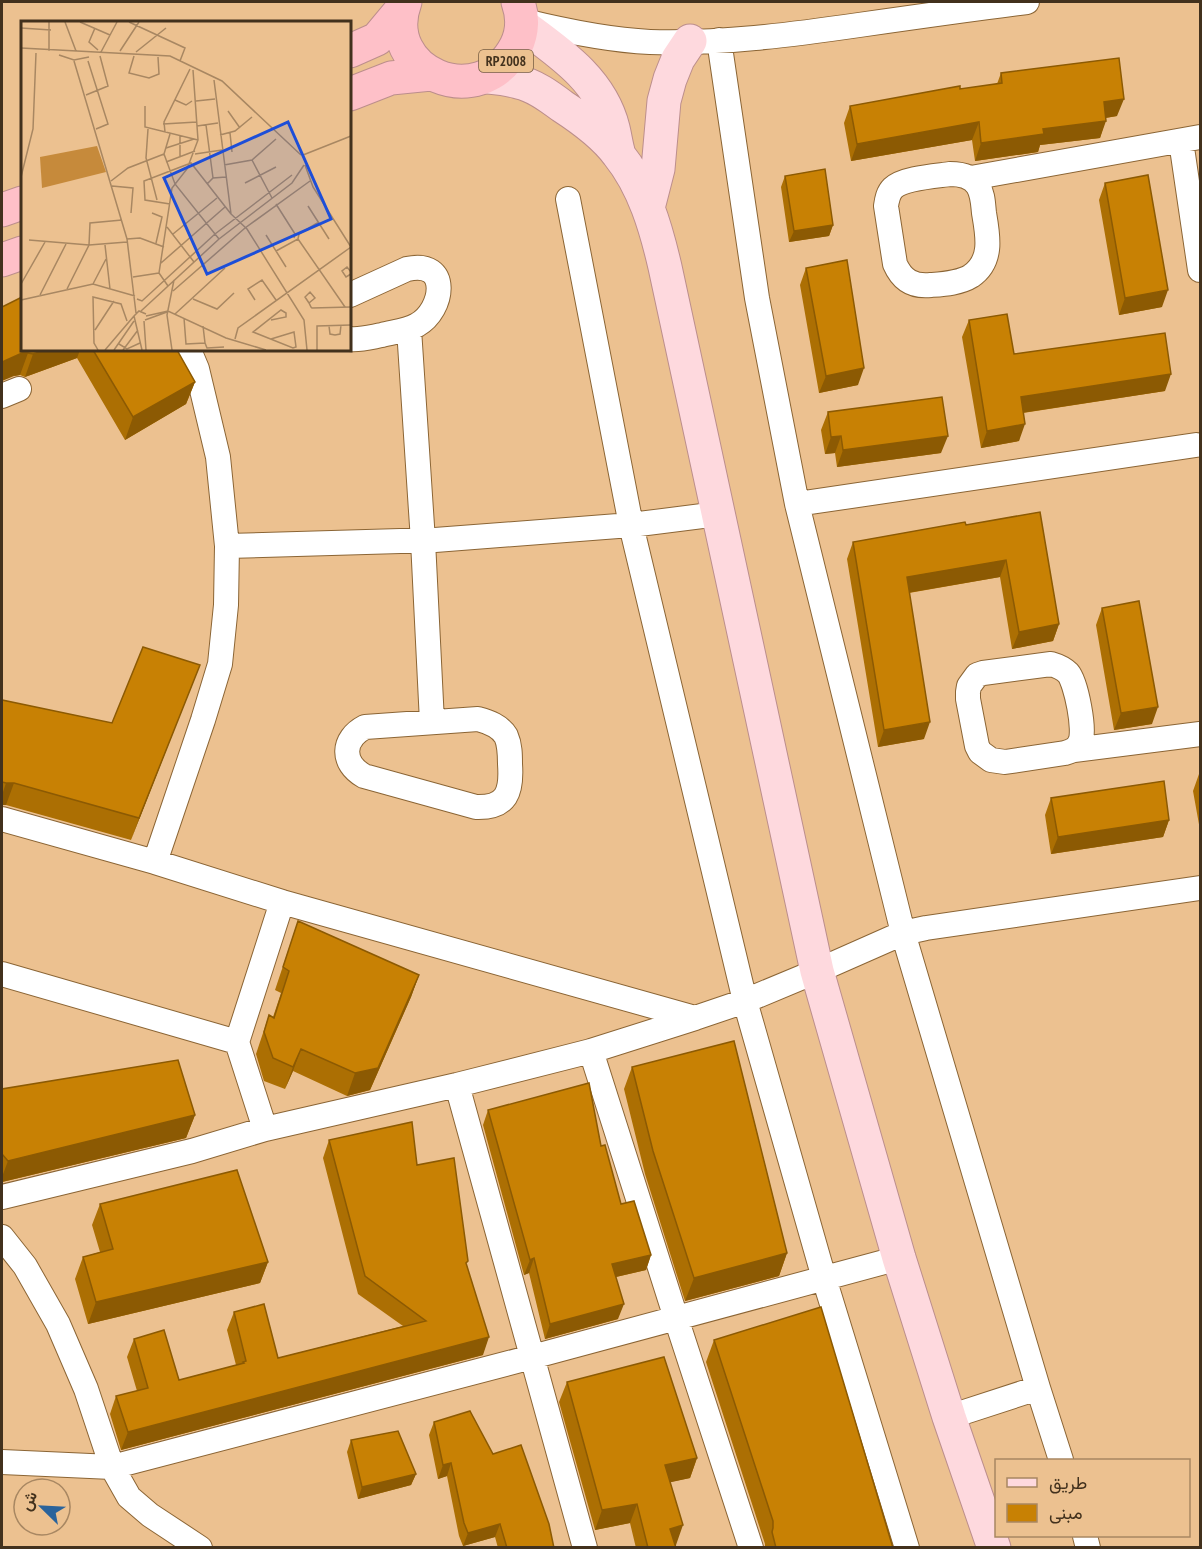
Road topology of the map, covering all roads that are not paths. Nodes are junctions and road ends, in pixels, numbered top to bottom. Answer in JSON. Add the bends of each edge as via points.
{"nodes":[{"id":1,"x":1027,"y":2,"type":"edge"},
{"id":2,"x":404,"y":5,"type":"edge"},
{"id":3,"x":520,"y":16,"type":"edge"},
{"id":4,"x":704,"y":41,"type":"junction"},
{"id":5,"x":351,"y":51,"type":"edge"},
{"id":6,"x":431,"y":74,"type":"junction"},
{"id":7,"x":487,"y":77,"type":"junction"},
{"id":8,"x":351,"y":94,"type":"edge"},
{"id":9,"x":1191,"y":139,"type":"edge"},
{"id":10,"x":618,"y":153,"type":"junction"},
{"id":11,"x":971,"y":178,"type":"junction"},
{"id":12,"x":568,"y":199,"type":"dead end"},
{"id":13,"x":21,"y":202,"type":"edge"},
{"id":14,"x":648,"y":208,"type":"junction"},
{"id":15,"x":2,"y":210,"type":"edge"},
{"id":16,"x":21,"y":253,"type":"edge"},
{"id":17,"x":2,"y":260,"type":"edge"},
{"id":18,"x":1200,"y":270,"type":"edge"},
{"id":19,"x":351,"y":295,"type":"edge"},
{"id":20,"x":409,"y":329,"type":"junction"},
{"id":21,"x":351,"y":339,"type":"edge"},
{"id":22,"x":189,"y":351,"type":"edge"},
{"id":23,"x":1199,"y":442,"type":"edge"},
{"id":24,"x":797,"y":504,"type":"junction"},
{"id":25,"x":718,"y":513,"type":"junction"},
{"id":26,"x":631,"y":525,"type":"junction"},
{"id":27,"x":423,"y":541,"type":"junction"},
{"id":28,"x":227,"y":546,"type":"junction"},
{"id":29,"x":432,"y":722,"type":"junction"},
{"id":30,"x":1200,"y":734,"type":"edge"},
{"id":31,"x":1074,"y":750,"type":"junction"},
{"id":32,"x":2,"y":819,"type":"edge"},
{"id":33,"x":155,"y":862,"type":"junction"},
{"id":34,"x":1200,"y":888,"type":"edge"},
{"id":35,"x":282,"y":902,"type":"junction"},
{"id":36,"x":903,"y":933,"type":"junction"},
{"id":37,"x":817,"y":971,"type":"junction"},
{"id":38,"x":2,"y":974,"type":"edge"},
{"id":39,"x":745,"y":1001,"type":"junction"},
{"id":40,"x":694,"y":1018,"type":"junction"},
{"id":41,"x":237,"y":1042,"type":"junction"},
{"id":42,"x":591,"y":1051,"type":"junction"},
{"id":43,"x":456,"y":1085,"type":"junction"},
{"id":44,"x":264,"y":1129,"type":"junction"},
{"id":45,"x":2,"y":1197,"type":"edge"},
{"id":46,"x":2,"y":1237,"type":"edge"},
{"id":47,"x":899,"y":1258,"type":"junction"},
{"id":48,"x":824,"y":1278,"type":"junction"},
{"id":49,"x":676,"y":1318,"type":"junction"},
{"id":50,"x":531,"y":1357,"type":"junction"},
{"id":51,"x":1038,"y":1388,"type":"junction"},
{"id":52,"x":949,"y":1417,"type":"junction"},
{"id":53,"x":1060,"y":1459,"type":"edge"},
{"id":54,"x":2,"y":1462,"type":"edge"},
{"id":55,"x":112,"y":1467,"type":"junction"},
{"id":56,"x":200,"y":1548,"type":"edge"},
{"id":57,"x":585,"y":1548,"type":"edge"},
{"id":58,"x":751,"y":1548,"type":"edge"},
{"id":59,"x":907,"y":1548,"type":"edge"},
{"id":60,"x":994,"y":1548,"type":"edge"}],
"edges":[{"from":1,"to":4,"type":"street","via":[[786,35]]},
{"from":2,"to":5,"type":"highway","via":[[377,39]]},
{"from":2,"to":6,"type":"highway","via":[[401,28],[406,46],[416,62]]},
{"from":3,"to":4,"type":"street","via":[[611,39]]},
{"from":3,"to":7,"type":"highway","number":"RP2008","via":[[518,41],[511,56]]},
{"from":3,"to":10,"type":"main road","via":[[588,79],[613,127]]},
{"from":4,"to":14,"type":"main road","via":[[678,59],[670,80],[664,101],[658,169]]},
{"from":4,"to":24,"type":"street"},
{"from":6,"to":7,"type":"highway","number":"RP2008","via":[[449,81]]},
{"from":6,"to":8,"type":"highway","number":"RP2008","via":[[391,78]]},
{"from":7,"to":10,"type":"main road","via":[[520,82],[539,91],[573,113]]},
{"from":9,"to":11,"type":"street"},
{"from":9,"to":18,"type":"street"},
{"from":10,"to":14,"type":"main road"},
{"from":11,"to":11,"type":"street","via":[[950,174],[907,181],[891,189],[886,206],[895,264],[905,280],[921,286],[959,281],[980,268],[988,244],[982,195]]},
{"from":12,"to":26,"type":"street"},
{"from":13,"to":15,"type":"highway"},
{"from":14,"to":25,"type":"main road","via":[[663,257]]},
{"from":16,"to":17,"type":"highway"},
{"from":19,"to":20,"type":"street","via":[[407,269],[426,268],[434,273],[440,288],[427,316]]},
{"from":20,"to":21,"type":"street"},
{"from":20,"to":27,"type":"street"},
{"from":22,"to":28,"type":"street","via":[[218,457]]},
{"from":23,"to":24,"type":"street"},
{"from":24,"to":36,"type":"street"},
{"from":25,"to":26,"type":"street"},
{"from":25,"to":37,"type":"main road"},
{"from":26,"to":27,"type":"street"},
{"from":26,"to":39,"type":"street"},
{"from":27,"to":28,"type":"street"},
{"from":27,"to":29,"type":"street"},
{"from":28,"to":33,"type":"street","via":[[220,664]]},
{"from":29,"to":29,"type":"street","via":[[365,727],[357,731],[347,747],[351,765],[364,776],[476,807],[488,808],[499,803],[511,782],[506,736],[489,722],[478,719]]},
{"from":30,"to":31,"type":"street"},
{"from":31,"to":31,"type":"street","via":[[1005,762],[985,757],[977,747],[968,699],[973,679],[983,673],[1041,665],[1061,668],[1074,684],[1082,726],[1083,735]]},
{"from":32,"to":33,"type":"street"},
{"from":33,"to":35,"type":"street"},
{"from":34,"to":36,"type":"street"},
{"from":35,"to":40,"type":"street"},
{"from":35,"to":41,"type":"street"},
{"from":36,"to":37,"type":"street"},
{"from":36,"to":51,"type":"street"},
{"from":37,"to":39,"type":"street"},
{"from":37,"to":47,"type":"main road"},
{"from":38,"to":41,"type":"street"},
{"from":39,"to":40,"type":"street"},
{"from":39,"to":48,"type":"street"},
{"from":40,"to":42,"type":"street"},
{"from":41,"to":44,"type":"street"},
{"from":42,"to":43,"type":"street"},
{"from":42,"to":49,"type":"street"},
{"from":43,"to":44,"type":"street"},
{"from":43,"to":50,"type":"street"},
{"from":44,"to":45,"type":"street","via":[[192,1151]]},
{"from":46,"to":55,"type":"street","via":[[25,1266],[58,1324],[86,1389]]},
{"from":47,"to":48,"type":"street"},
{"from":47,"to":52,"type":"main road"},
{"from":48,"to":49,"type":"street"},
{"from":48,"to":59,"type":"street"},
{"from":49,"to":50,"type":"street"},
{"from":49,"to":58,"type":"street"},
{"from":50,"to":55,"type":"street"},
{"from":50,"to":57,"type":"street"},
{"from":51,"to":52,"type":"street"},
{"from":51,"to":53,"type":"street"},
{"from":52,"to":60,"type":"main road"},
{"from":54,"to":55,"type":"street"},
{"from":55,"to":56,"type":"street","via":[[129,1497]]}]}
